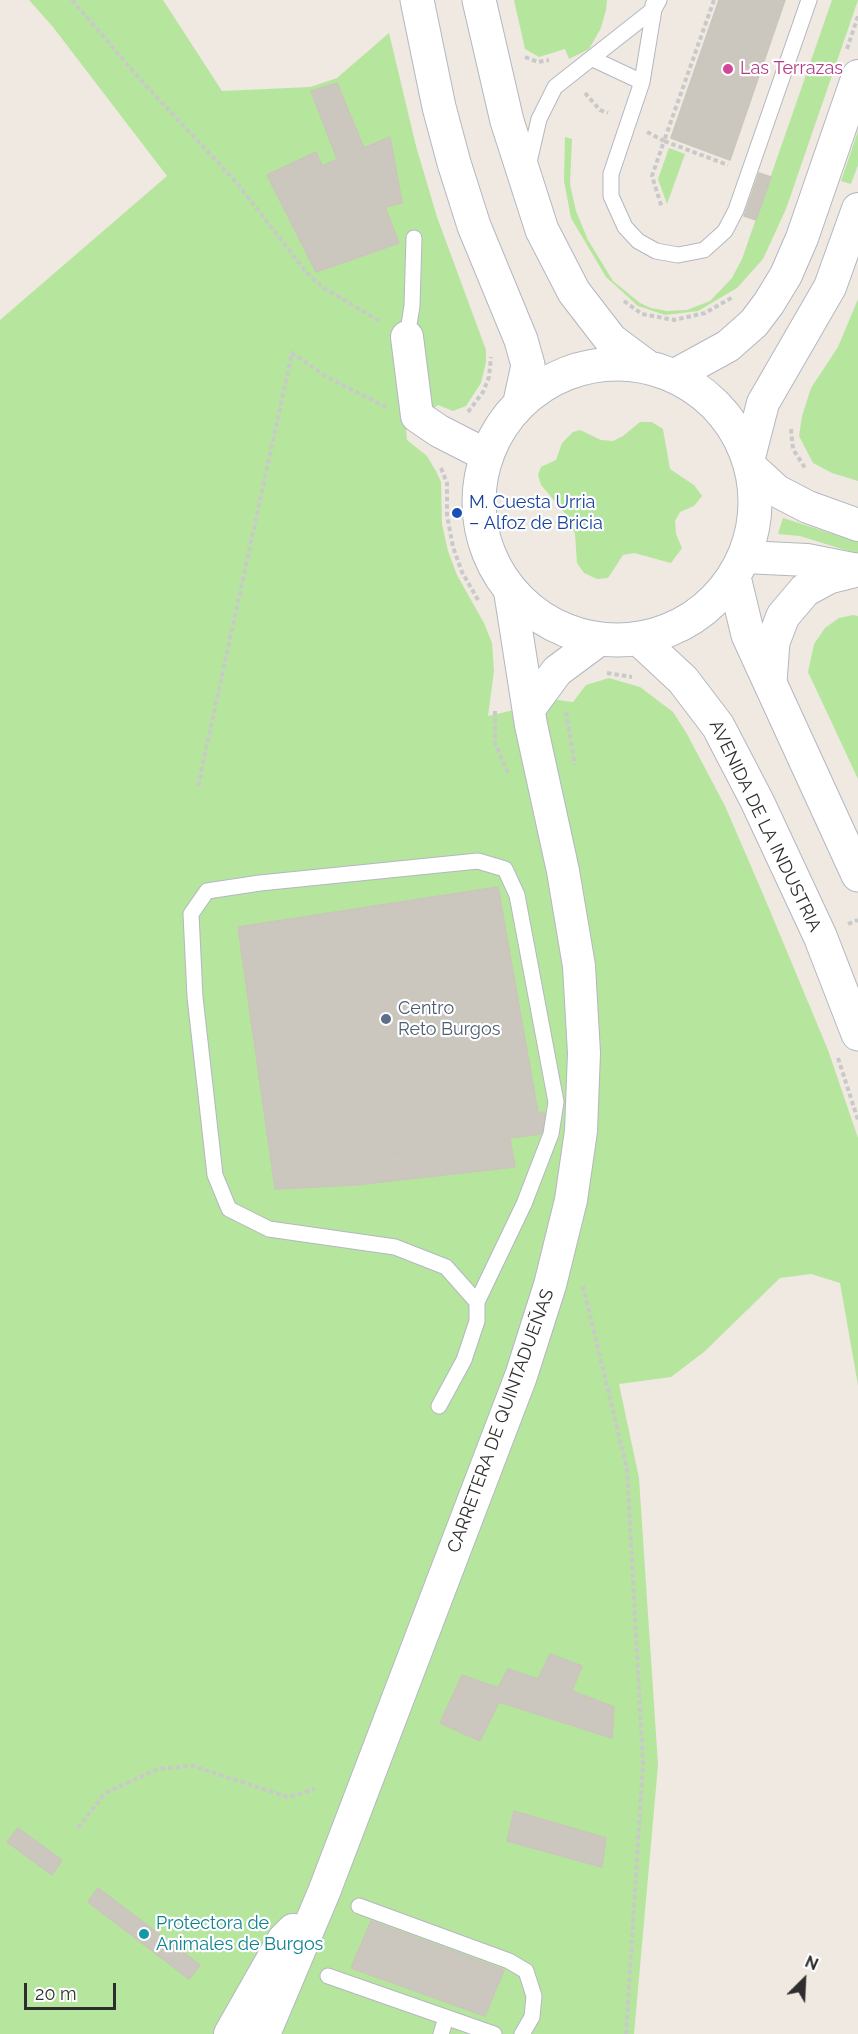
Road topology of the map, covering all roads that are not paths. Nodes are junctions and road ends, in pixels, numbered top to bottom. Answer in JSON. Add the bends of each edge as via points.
{"nodes":[{"id":1,"x":417,"y":0,"type":"edge"},
{"id":2,"x":479,"y":0,"type":"edge"},
{"id":3,"x":809,"y":0,"type":"edge"},
{"id":4,"x":655,"y":3,"type":"edge"},
{"id":5,"x":593,"y":59,"type":"junction"},
{"id":6,"x":858,"y":76,"type":"edge"},
{"id":7,"x":642,"y":82,"type":"junction"},
{"id":8,"x":526,"y":183,"type":"junction"},
{"id":9,"x":858,"y":210,"type":"edge"},
{"id":10,"x":414,"y":237,"type":"dead end"},
{"id":11,"x":407,"y":337,"type":"joint"},
{"id":12,"x":660,"y":370,"type":"junction"},
{"id":13,"x":520,"y":402,"type":"junction"},
{"id":14,"x":486,"y":455,"type":"junction"},
{"id":15,"x":751,"y":463,"type":"junction"},
{"id":16,"x":858,"y":525,"type":"edge"},
{"id":17,"x":740,"y":567,"type":"junction"},
{"id":18,"x":857,"y":570,"type":"edge"},
{"id":19,"x":510,"y":591,"type":"junction"},
{"id":20,"x":600,"y":639,"type":"junction"},
{"id":21,"x":639,"y":639,"type":"junction"},
{"id":22,"x":769,"y":684,"type":"junction"},
{"id":23,"x":529,"y":709,"type":"junction"},
{"id":24,"x":858,"y":875,"type":"edge"},
{"id":25,"x":858,"y":1034,"type":"edge"},
{"id":26,"x":477,"y":1302,"type":"junction"},
{"id":27,"x":439,"y":1406,"type":"dead end"},
{"id":28,"x":318,"y":1903,"type":"junction"},
{"id":29,"x":359,"y":1906,"type":"dead end"},
{"id":30,"x":328,"y":1976,"type":"dead end"},
{"id":31,"x":446,"y":2018,"type":"junction"},
{"id":32,"x":230,"y":2034,"type":"edge"},
{"id":33,"x":264,"y":2034,"type":"edge"},
{"id":34,"x":441,"y":2034,"type":"edge"},
{"id":35,"x":494,"y":2034,"type":"edge"},
{"id":36,"x":522,"y":2034,"type":"edge"}],
"edges":[{"from":1,"to":13,"type":"main road","via":[[454,163],[528,365]]},
{"from":2,"to":8,"type":"main road"},
{"from":3,"to":7,"type":"lane","via":[[736,210],[725,231],[704,250],[678,255],[638,242],[625,227],[611,196],[611,174]]},
{"from":4,"to":5,"type":"lane"},
{"from":4,"to":7,"type":"lane"},
{"from":5,"to":7,"type":"lane"},
{"from":5,"to":8,"type":"lane","via":[[555,87],[532,142]]},
{"from":6,"to":12,"type":"street","via":[[802,237],[769,303],[728,346]]},
{"from":8,"to":12,"type":"main road","via":[[542,230],[574,292],[611,340]]},
{"from":9,"to":15,"type":"street","via":[[830,287],[763,403]]},
{"from":10,"to":11,"type":"lane"},
{"from":11,"to":14,"type":"street","via":[[417,416]]},
{"from":12,"to":13,"type":"main road","via":[[612,363],[579,368],[548,381]]},
{"from":12,"to":15,"type":"main road","via":[[703,393],[727,416]]},
{"from":13,"to":14,"type":"main road","via":[[494,435]]},
{"from":14,"to":19,"type":"main road","via":[[478,496],[481,530],[492,562]]},
{"from":15,"to":16,"type":"street","via":[[777,491]]},
{"from":15,"to":17,"type":"main road","via":[[756,513]]},
{"from":17,"to":18,"type":"street","via":[[807,560]]},
{"from":17,"to":21,"type":"main road","via":[[716,600],[693,618]]},
{"from":17,"to":22,"type":"main road","via":[[748,635]]},
{"from":18,"to":22,"type":"main road","via":[[829,577],[805,590],[783,615],[773,642]]},
{"from":19,"to":20,"type":"main road","via":[[536,614],[566,631]]},
{"from":19,"to":23,"type":"street","name":"CARRETERA DE QUINTADUEÑAS"},
{"from":20,"to":21,"type":"main road"},
{"from":20,"to":23,"type":"street","via":[[557,671]]},
{"from":21,"to":25,"type":"main road","name":"AVENIDA DE LA INDUSTRIA","via":[[683,680],[718,726],[820,936]]},
{"from":22,"to":24,"type":"main road"},
{"from":23,"to":28,"type":"street","name":"CARRETERA DE QUINTADUEÑAS","via":[[579,966],[584,1053],[581,1131],[571,1200],[550,1285],[521,1376]]},
{"from":26,"to":26,"type":"lane","via":[[446,1267],[395,1247],[269,1229],[229,1209],[215,1175],[195,997],[191,914],[207,891],[478,861],[505,869],[517,895],[556,1102],[551,1134],[525,1203]]},
{"from":26,"to":27,"type":"lane","via":[[472,1341]]},
{"from":28,"to":32,"type":"street","via":[[284,1939]]},
{"from":28,"to":33,"type":"street","name":"CARRETERA DE QUINTADUEÑAS"},
{"from":29,"to":36,"type":"lane","via":[[509,1961],[526,1971],[534,1996],[532,2017]]},
{"from":30,"to":31,"type":"lane"},
{"from":31,"to":34,"type":"lane"},
{"from":31,"to":35,"type":"lane"}]}
